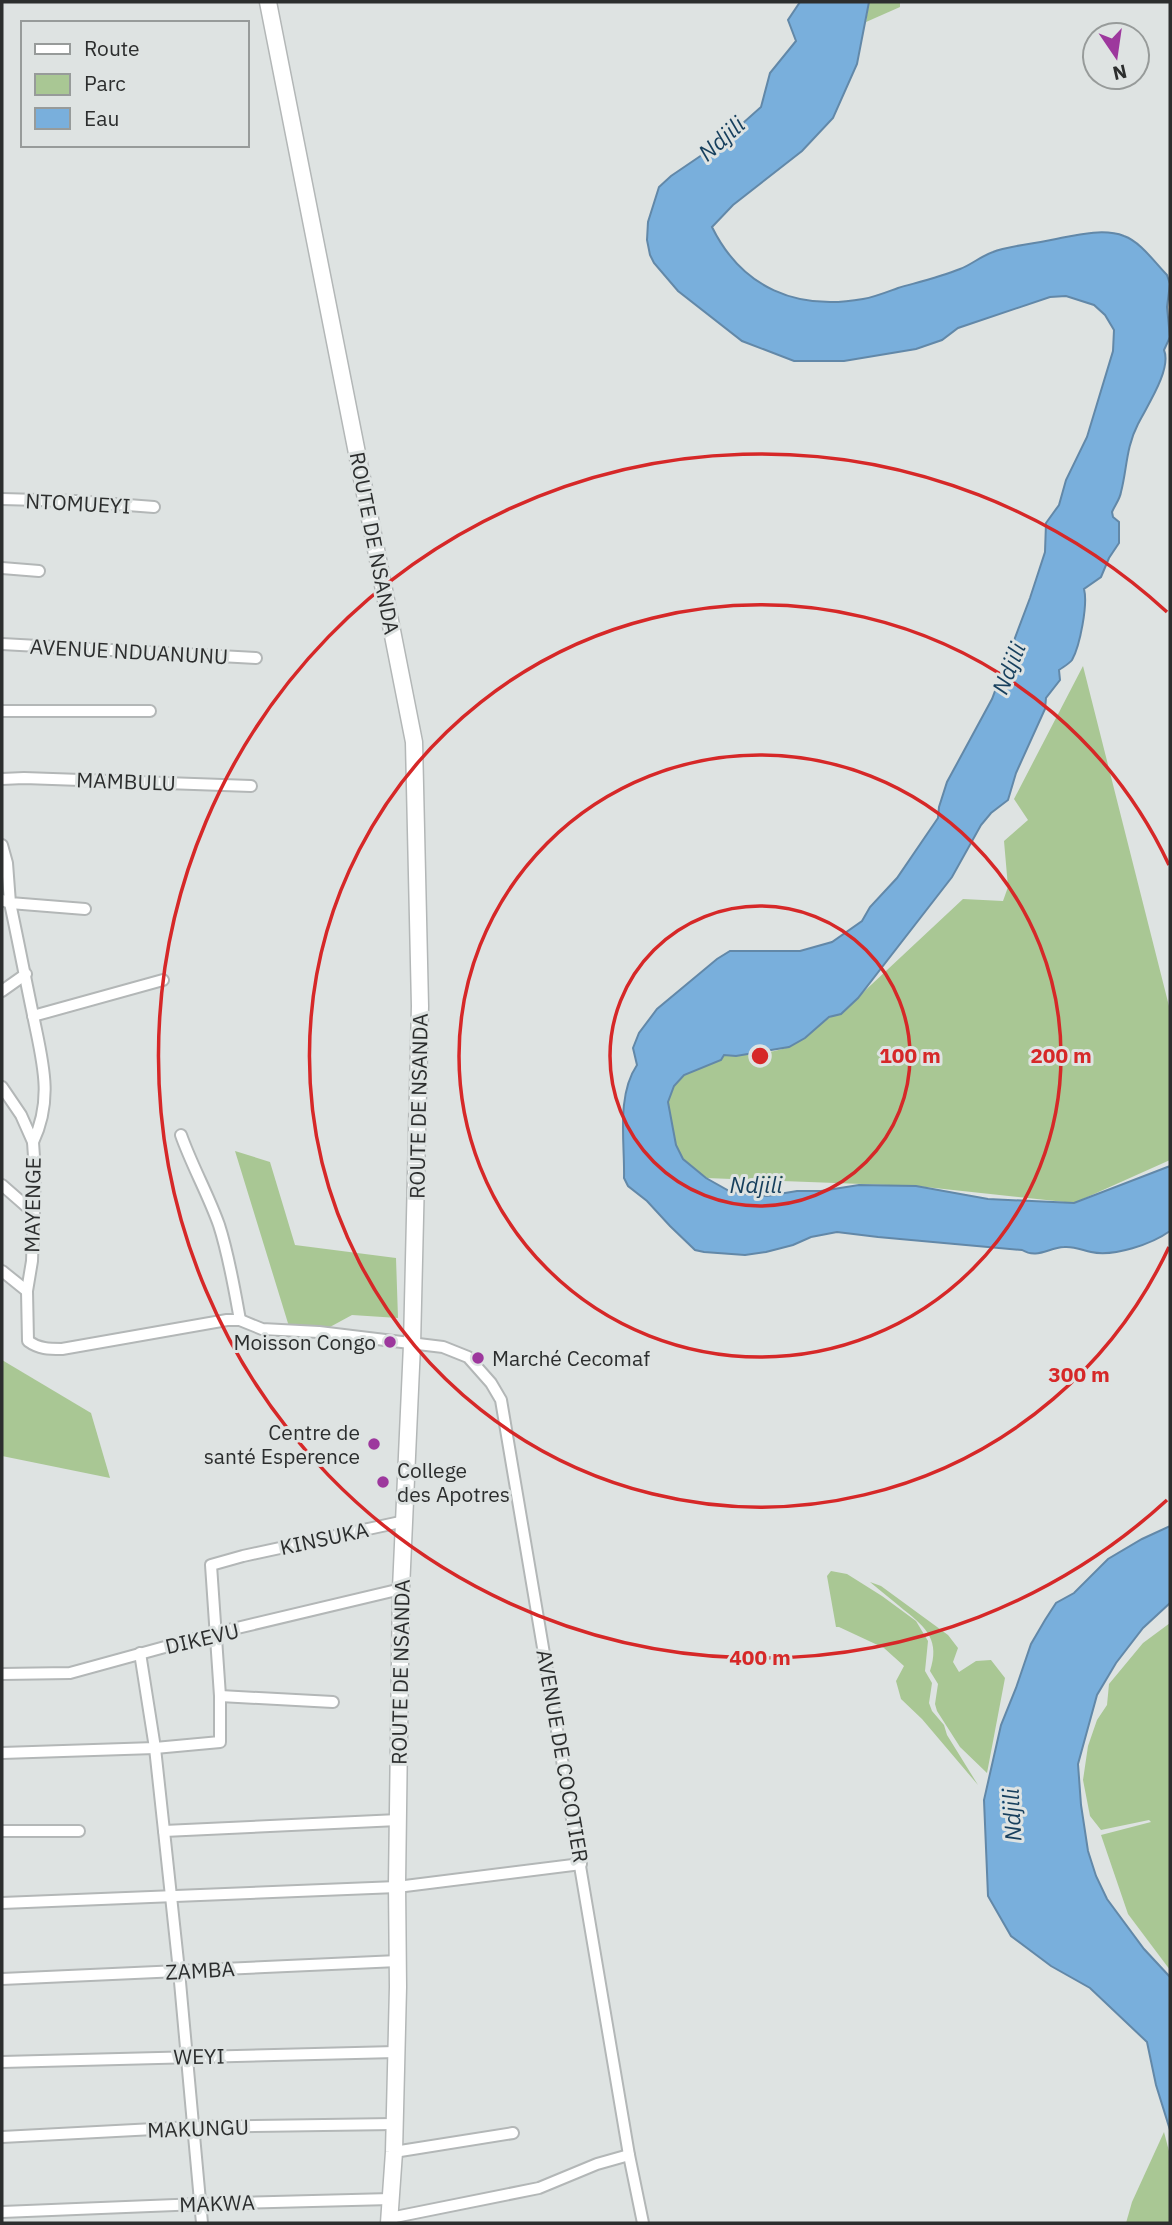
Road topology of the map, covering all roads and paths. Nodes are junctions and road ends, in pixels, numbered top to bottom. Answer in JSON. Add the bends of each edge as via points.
{"nodes":[{"id":1,"x":268,"y":2,"type":"edge"},
{"id":2,"x":2,"y":499,"type":"edge"},
{"id":3,"x":154,"y":507,"type":"dead end"},
{"id":4,"x":2,"y":568,"type":"edge"},
{"id":5,"x":40,"y":570,"type":"dead end"},
{"id":6,"x":2,"y":644,"type":"edge"},
{"id":7,"x":256,"y":658,"type":"dead end"},
{"id":8,"x":2,"y":711,"type":"edge"},
{"id":9,"x":150,"y":711,"type":"dead end"},
{"id":10,"x":2,"y":779,"type":"edge"},
{"id":11,"x":251,"y":786,"type":"dead end"},
{"id":12,"x":2,"y":845,"type":"edge"},
{"id":13,"x":6,"y":902,"type":"edge"},
{"id":14,"x":85,"y":909,"type":"dead end"},
{"id":15,"x":26,"y":974,"type":"junction"},
{"id":16,"x":163,"y":980,"type":"dead end"},
{"id":17,"x":2,"y":991,"type":"edge"},
{"id":18,"x":33,"y":1016,"type":"junction"},
{"id":19,"x":2,"y":1087,"type":"edge"},
{"id":20,"x":181,"y":1135,"type":"dead end"},
{"id":21,"x":33,"y":1142,"type":"junction"},
{"id":22,"x":2,"y":1185,"type":"edge"},
{"id":23,"x":34,"y":1213,"type":"junction"},
{"id":24,"x":2,"y":1271,"type":"edge"},
{"id":25,"x":27,"y":1291,"type":"junction"},
{"id":26,"x":240,"y":1320,"type":"junction"},
{"id":27,"x":412,"y":1345,"type":"junction"},
{"id":28,"x":405,"y":1521,"type":"junction"},
{"id":29,"x":401,"y":1589,"type":"junction"},
{"id":30,"x":216,"y":1633,"type":"junction"},
{"id":31,"x":139,"y":1653,"type":"junction"},
{"id":32,"x":2,"y":1675,"type":"edge"},
{"id":33,"x":220,"y":1696,"type":"junction"},
{"id":34,"x":333,"y":1702,"type":"dead end"},
{"id":35,"x":155,"y":1748,"type":"junction"},
{"id":36,"x":2,"y":1753,"type":"edge"},
{"id":37,"x":398,"y":1820,"type":"junction"},
{"id":38,"x":2,"y":1831,"type":"edge"},
{"id":39,"x":79,"y":1831,"type":"dead end"},
{"id":40,"x":164,"y":1831,"type":"junction"},
{"id":41,"x":581,"y":1864,"type":"junction"},
{"id":42,"x":397,"y":1887,"type":"junction"},
{"id":43,"x":171,"y":1895,"type":"junction"},
{"id":44,"x":2,"y":1903,"type":"edge"},
{"id":45,"x":397,"y":1961,"type":"junction"},
{"id":46,"x":179,"y":1971,"type":"junction"},
{"id":47,"x":2,"y":1979,"type":"edge"},
{"id":48,"x":396,"y":2052,"type":"junction"},
{"id":49,"x":186,"y":2057,"type":"junction"},
{"id":50,"x":2,"y":2062,"type":"edge"},
{"id":51,"x":394,"y":2124,"type":"junction"},
{"id":52,"x":192,"y":2126,"type":"junction"},
{"id":53,"x":513,"y":2133,"type":"dead end"},
{"id":54,"x":2,"y":2137,"type":"edge"},
{"id":55,"x":394,"y":2152,"type":"junction"},
{"id":56,"x":629,"y":2155,"type":"junction"},
{"id":57,"x":391,"y":2199,"type":"junction"},
{"id":58,"x":200,"y":2203,"type":"junction"},
{"id":59,"x":2,"y":2212,"type":"edge"},
{"id":60,"x":390,"y":2220,"type":"edge"},
{"id":61,"x":202,"y":2223,"type":"edge"},
{"id":62,"x":643,"y":2223,"type":"edge"}],
"edges":[{"from":1,"to":27,"type":"street","name":"ROUTE DE NSANDA","via":[[414,742],[420,1006]]},
{"from":2,"to":3,"type":"street","name":"NTOMUEYI"},
{"from":4,"to":5,"type":"street"},
{"from":6,"to":7,"type":"street","name":"AVENUE NDUANUNU"},
{"from":8,"to":9,"type":"street"},
{"from":10,"to":11,"type":"street","name":"MAMBULU"},
{"from":12,"to":13,"type":"street","via":[[7,863]]},
{"from":13,"to":14,"type":"street"},
{"from":13,"to":15,"type":"street"},
{"from":15,"to":17,"type":"street"},
{"from":15,"to":18,"type":"street"},
{"from":16,"to":18,"type":"street"},
{"from":18,"to":21,"type":"street","via":[[46,1091],[44,1114]]},
{"from":19,"to":21,"type":"street","name":"MAYENGE"},
{"from":20,"to":26,"type":"street","via":[[218,1222]]},
{"from":21,"to":23,"type":"street","name":"MAYENGE"},
{"from":22,"to":23,"type":"street"},
{"from":23,"to":25,"type":"street","name":"MAYENGE"},
{"from":24,"to":25,"type":"street"},
{"from":25,"to":26,"type":"street","name":"MAYENGE","via":[[28,1341],[43,1349]]},
{"from":26,"to":27,"type":"street","name":"AVENUE DE COCOTIER","via":[[262,1329]]},
{"from":27,"to":28,"type":"street","name":"ROUTE DE NSANDA"},
{"from":27,"to":41,"type":"street","name":"AVENUE DE COCOTIER","via":[[443,1348],[468,1357],[501,1400]]},
{"from":28,"to":29,"type":"street","name":"ROUTE DE NSANDA"},
{"from":28,"to":30,"type":"street","name":"KINSUKA","via":[[211,1565]]},
{"from":29,"to":30,"type":"street","name":"DIKEVU"},
{"from":29,"to":37,"type":"street","name":"ROUTE DE NSANDA"},
{"from":30,"to":31,"type":"street","name":"DIKEVU"},
{"from":30,"to":33,"type":"street"},
{"from":31,"to":32,"type":"street","name":"DIKEVU","via":[[70,1673]]},
{"from":31,"to":35,"type":"street"},
{"from":33,"to":34,"type":"street"},
{"from":33,"to":35,"type":"street","via":[[220,1742]]},
{"from":35,"to":36,"type":"street"},
{"from":35,"to":40,"type":"street"},
{"from":37,"to":40,"type":"street"},
{"from":37,"to":42,"type":"street","name":"ROUTE DE NSANDA"},
{"from":38,"to":39,"type":"street"},
{"from":40,"to":43,"type":"street"},
{"from":41,"to":42,"type":"street"},
{"from":41,"to":56,"type":"street","name":"AVENUE DE COCOTIER"},
{"from":42,"to":43,"type":"street"},
{"from":42,"to":45,"type":"street","name":"ROUTE DE NSANDA"},
{"from":43,"to":44,"type":"street"},
{"from":43,"to":46,"type":"street"},
{"from":45,"to":46,"type":"street","name":"ZAMBA"},
{"from":45,"to":48,"type":"street","name":"ROUTE DE NSANDA"},
{"from":46,"to":47,"type":"street","name":"ZAMBA"},
{"from":46,"to":49,"type":"street"},
{"from":48,"to":49,"type":"street","name":"WEYI"},
{"from":48,"to":51,"type":"street","name":"ROUTE DE NSANDA"},
{"from":49,"to":50,"type":"street","name":"WEYI"},
{"from":49,"to":52,"type":"street"},
{"from":51,"to":52,"type":"street","name":"MAKUNGU"},
{"from":51,"to":55,"type":"street","name":"ROUTE DE NSANDA"},
{"from":52,"to":54,"type":"street","name":"MAKUNGU"},
{"from":52,"to":58,"type":"street"},
{"from":53,"to":55,"type":"street"},
{"from":55,"to":57,"type":"street","name":"ROUTE DE NSANDA"},
{"from":56,"to":60,"type":"street","via":[[539,2188]]},
{"from":56,"to":62,"type":"street","name":"AVENUE DE COCOTIER"},
{"from":57,"to":58,"type":"street","name":"MAKWA"},
{"from":57,"to":60,"type":"street","name":"ROUTE DE NSANDA"},
{"from":58,"to":59,"type":"street","name":"MAKWA"},
{"from":58,"to":61,"type":"street"}]}
